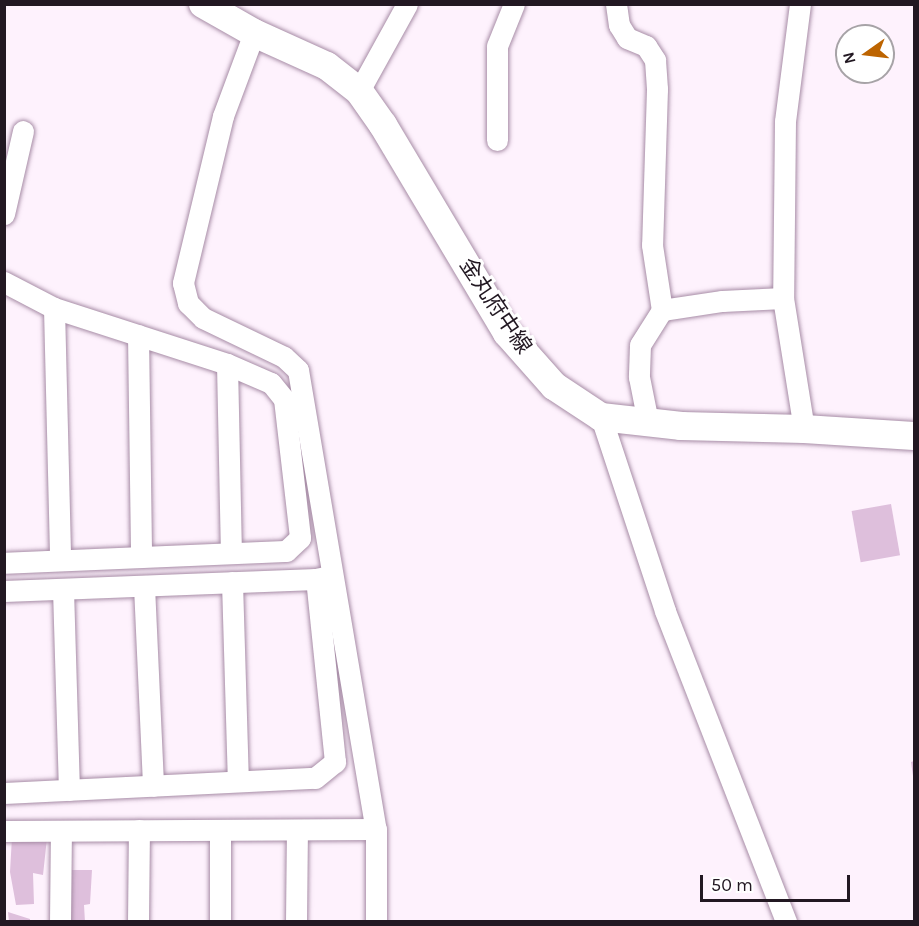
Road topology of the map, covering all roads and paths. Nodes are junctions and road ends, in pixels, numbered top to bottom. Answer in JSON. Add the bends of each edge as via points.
{"nodes":[{"id":1,"x":203,"y":4,"type":"edge"},
{"id":2,"x":407,"y":4,"type":"edge"},
{"id":3,"x":514,"y":4,"type":"edge"},
{"id":4,"x":616,"y":4,"type":"edge"},
{"id":5,"x":800,"y":4,"type":"edge"},
{"id":6,"x":254,"y":33,"type":"junction"},
{"id":7,"x":359,"y":91,"type":"junction"},
{"id":8,"x":23,"y":131,"type":"dead end"},
{"id":9,"x":497,"y":140,"type":"dead end"},
{"id":10,"x":4,"y":214,"type":"edge"},
{"id":11,"x":4,"y":282,"type":"edge"},
{"id":12,"x":783,"y":298,"type":"junction"},
{"id":13,"x":54,"y":308,"type":"junction"},
{"id":14,"x":663,"y":310,"type":"junction"},
{"id":15,"x":138,"y":335,"type":"junction"},
{"id":16,"x":227,"y":364,"type":"junction"},
{"id":17,"x":601,"y":417,"type":"junction"},
{"id":18,"x":648,"y":422,"type":"junction"},
{"id":19,"x":299,"y":428,"type":"junction"},
{"id":20,"x":804,"y":429,"type":"junction"},
{"id":21,"x":915,"y":436,"type":"edge"},
{"id":22,"x":231,"y":553,"type":"junction"},
{"id":23,"x":141,"y":557,"type":"junction"},
{"id":24,"x":60,"y":560,"type":"junction"},
{"id":25,"x":4,"y":562,"type":"edge"},
{"id":26,"x":325,"y":577,"type":"junction"},
{"id":27,"x":232,"y":582,"type":"junction"},
{"id":28,"x":144,"y":586,"type":"junction"},
{"id":29,"x":63,"y":589,"type":"junction"},
{"id":30,"x":4,"y":591,"type":"edge"},
{"id":31,"x":238,"y":782,"type":"junction"},
{"id":32,"x":153,"y":786,"type":"junction"},
{"id":33,"x":69,"y":790,"type":"junction"},
{"id":34,"x":4,"y":793,"type":"edge"},
{"id":35,"x":376,"y":829,"type":"junction"},
{"id":36,"x":139,"y":830,"type":"junction"},
{"id":37,"x":220,"y":830,"type":"junction"},
{"id":38,"x":297,"y":830,"type":"junction"},
{"id":39,"x":4,"y":831,"type":"edge"},
{"id":40,"x":61,"y":831,"type":"junction"},
{"id":41,"x":60,"y":921,"type":"edge"},
{"id":42,"x":138,"y":921,"type":"edge"},
{"id":43,"x":219,"y":921,"type":"edge"},
{"id":44,"x":296,"y":921,"type":"edge"},
{"id":45,"x":376,"y":921,"type":"edge"},
{"id":46,"x":786,"y":921,"type":"edge"}],
"edges":[{"from":1,"to":6,"type":"main road","name":"金丸府中線"},
{"from":2,"to":7,"type":"street"},
{"from":3,"to":9,"type":"street","via":[[497,46]]},
{"from":4,"to":14,"type":"street","via":[[619,25],[627,38],[646,46],[655,60],[652,244]]},
{"from":5,"to":12,"type":"street","via":[[785,121]]},
{"from":6,"to":7,"type":"main road","name":"金丸府中線","via":[[327,66]]},
{"from":6,"to":19,"type":"street","via":[[223,116],[183,283],[188,303],[203,318],[284,357],[298,370]]},
{"from":7,"to":17,"type":"main road","name":"金丸府中線","via":[[507,333],[554,386]]},
{"from":8,"to":10,"type":"street"},
{"from":11,"to":13,"type":"street"},
{"from":12,"to":14,"type":"street","via":[[722,301]]},
{"from":12,"to":20,"type":"street"},
{"from":13,"to":15,"type":"street"},
{"from":13,"to":24,"type":"street"},
{"from":14,"to":18,"type":"street","via":[[640,345],[639,377]]},
{"from":15,"to":16,"type":"street"},
{"from":15,"to":23,"type":"street"},
{"from":16,"to":19,"type":"street","via":[[271,383]]},
{"from":16,"to":22,"type":"street"},
{"from":17,"to":18,"type":"main road","name":"金丸府中線"},
{"from":17,"to":46,"type":"street","via":[[665,611]]},
{"from":18,"to":20,"type":"main road","name":"金丸府中線"},
{"from":19,"to":22,"type":"street","via":[[300,538],[286,551]]},
{"from":19,"to":26,"type":"street"},
{"from":20,"to":21,"type":"main road","name":"金丸府中線"},
{"from":22,"to":23,"type":"street"},
{"from":23,"to":24,"type":"street"},
{"from":24,"to":25,"type":"street"},
{"from":26,"to":27,"type":"street"},
{"from":26,"to":31,"type":"street","via":[[335,762],[315,778]]},
{"from":26,"to":35,"type":"street"},
{"from":27,"to":28,"type":"street"},
{"from":27,"to":31,"type":"street"},
{"from":28,"to":29,"type":"street"},
{"from":28,"to":32,"type":"street"},
{"from":29,"to":30,"type":"street"},
{"from":29,"to":33,"type":"street"},
{"from":31,"to":32,"type":"street"},
{"from":32,"to":33,"type":"street"},
{"from":33,"to":34,"type":"street"},
{"from":35,"to":38,"type":"street"},
{"from":35,"to":45,"type":"street"},
{"from":36,"to":37,"type":"street"},
{"from":36,"to":40,"type":"street"},
{"from":36,"to":42,"type":"street"},
{"from":37,"to":38,"type":"street"},
{"from":37,"to":43,"type":"street"},
{"from":38,"to":44,"type":"street"},
{"from":39,"to":40,"type":"street"},
{"from":40,"to":41,"type":"street"}]}
